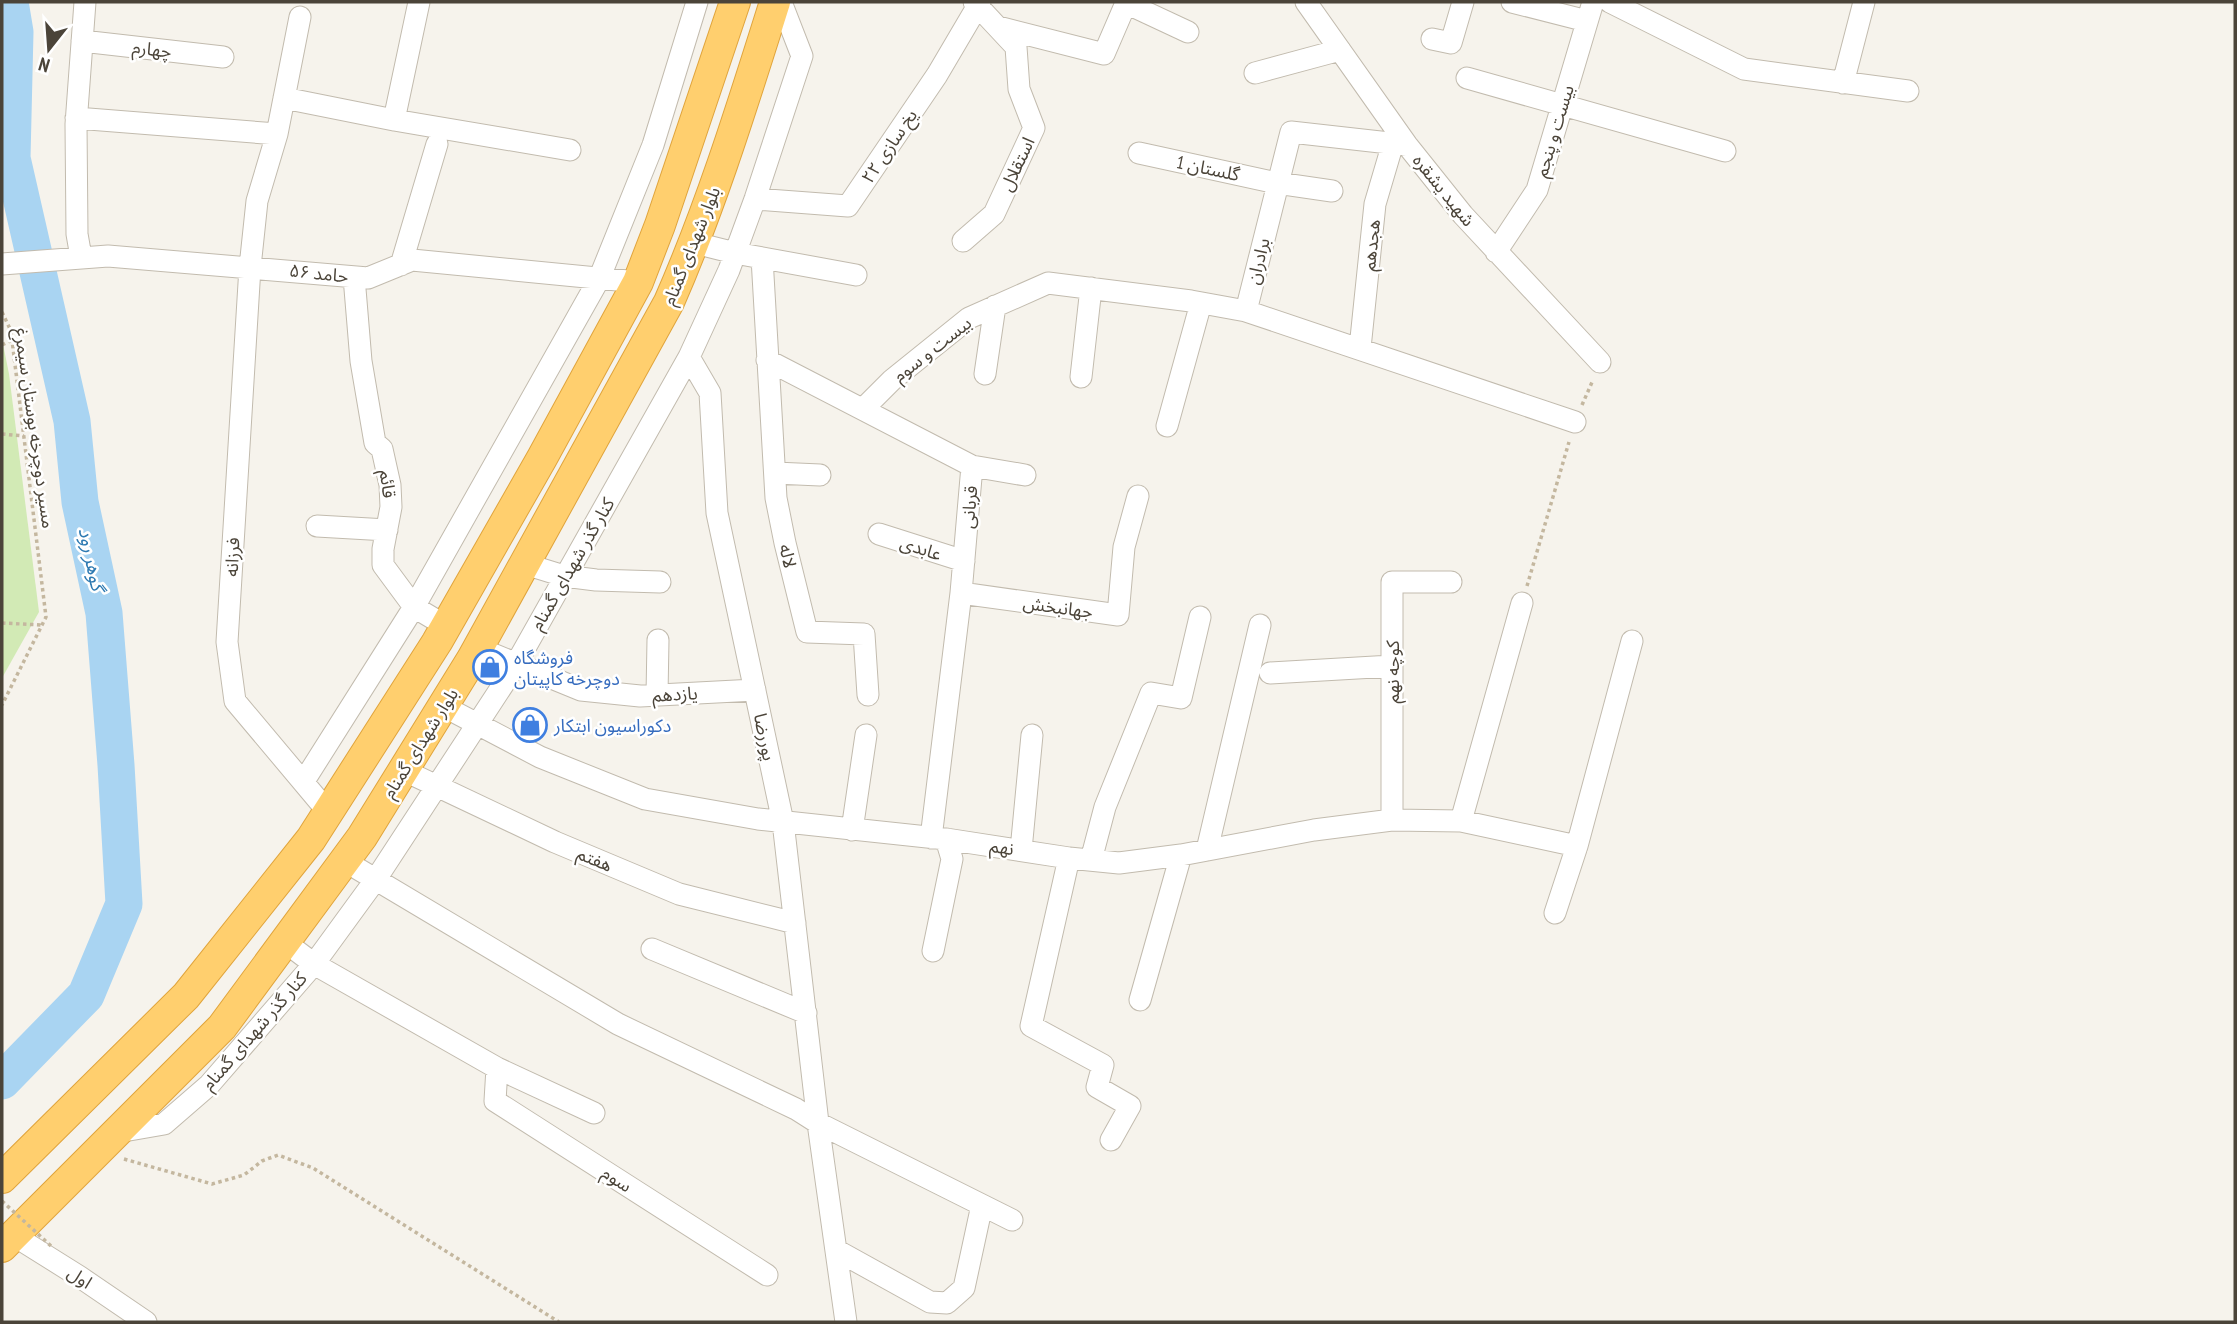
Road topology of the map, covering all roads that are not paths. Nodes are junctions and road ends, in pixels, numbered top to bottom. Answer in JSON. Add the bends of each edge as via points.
{"nodes":[{"id":1,"x":85,"y":2,"type":"edge"},
{"id":2,"x":419,"y":2,"type":"edge"},
{"id":3,"x":697,"y":2,"type":"edge"},
{"id":4,"x":735,"y":2,"type":"edge"},
{"id":5,"x":775,"y":2,"type":"edge"},
{"id":6,"x":781,"y":2,"type":"edge"},
{"id":7,"x":1306,"y":2,"type":"edge"},
{"id":8,"x":1463,"y":2,"type":"edge"},
{"id":9,"x":1512,"y":2,"type":"edge"},
{"id":10,"x":1610,"y":2,"type":"edge"},
{"id":11,"x":1864,"y":2,"type":"edge"},
{"id":12,"x":977,"y":3,"type":"edge"},
{"id":13,"x":1590,"y":11,"type":"edge"},
{"id":14,"x":300,"y":17,"type":"dead end"},
{"id":15,"x":998,"y":27,"type":"junction"},
{"id":16,"x":1188,"y":32,"type":"dead end"},
{"id":17,"x":1432,"y":39,"type":"dead end"},
{"id":18,"x":82,"y":41,"type":"junction"},
{"id":19,"x":1340,"y":50,"type":"junction"},
{"id":20,"x":223,"y":57,"type":"dead end"},
{"id":21,"x":1255,"y":73,"type":"dead end"},
{"id":22,"x":1466,"y":78,"type":"dead end"},
{"id":23,"x":1843,"y":83,"type":"junction"},
{"id":24,"x":1909,"y":91,"type":"dead end"},
{"id":25,"x":284,"y":98,"type":"junction"},
{"id":26,"x":1562,"y":105,"type":"junction"},
{"id":27,"x":76,"y":118,"type":"junction"},
{"id":28,"x":394,"y":120,"type":"junction"},
{"id":29,"x":276,"y":134,"type":"junction"},
{"id":30,"x":437,"y":144,"type":"dead end"},
{"id":31,"x":1400,"y":144,"type":"junction"},
{"id":32,"x":570,"y":150,"type":"dead end"},
{"id":33,"x":1725,"y":151,"type":"dead end"},
{"id":34,"x":1139,"y":153,"type":"dead end"},
{"id":35,"x":1277,"y":183,"type":"junction"},
{"id":36,"x":1332,"y":191,"type":"dead end"},
{"id":37,"x":755,"y":199,"type":"junction"},
{"id":38,"x":963,"y":240,"type":"dead end"},
{"id":39,"x":695,"y":243,"type":"junction"},
{"id":40,"x":1496,"y":252,"type":"junction"},
{"id":41,"x":735,"y":253,"type":"junction"},
{"id":42,"x":81,"y":257,"type":"junction"},
{"id":43,"x":762,"y":258,"type":"junction"},
{"id":44,"x":2,"y":264,"type":"edge"},
{"id":45,"x":401,"y":265,"type":"junction"},
{"id":46,"x":250,"y":267,"type":"junction"},
{"id":47,"x":856,"y":275,"type":"dead end"},
{"id":48,"x":354,"y":277,"type":"junction"},
{"id":49,"x":599,"y":279,"type":"junction"},
{"id":50,"x":638,"y":282,"type":"junction"},
{"id":51,"x":1091,"y":288,"type":"junction"},
{"id":52,"x":1201,"y":303,"type":"junction"},
{"id":53,"x":995,"y":306,"type":"junction"},
{"id":54,"x":1246,"y":311,"type":"junction"},
{"id":55,"x":1360,"y":348,"type":"junction"},
{"id":56,"x":689,"y":357,"type":"junction"},
{"id":57,"x":767,"y":360,"type":"junction"},
{"id":58,"x":1600,"y":362,"type":"road end"},
{"id":59,"x":985,"y":374,"type":"dead end"},
{"id":60,"x":1081,"y":377,"type":"dead end"},
{"id":61,"x":863,"y":409,"type":"junction"},
{"id":62,"x":1575,"y":422,"type":"road end"},
{"id":63,"x":1167,"y":426,"type":"dead end"},
{"id":64,"x":509,"y":440,"type":"junction"},
{"id":65,"x":542,"y":457,"type":"junction"},
{"id":66,"x":972,"y":466,"type":"junction"},
{"id":67,"x":775,"y":473,"type":"junction"},
{"id":68,"x":820,"y":475,"type":"dead end"},
{"id":69,"x":1025,"y":475,"type":"dead end"},
{"id":70,"x":1138,"y":496,"type":"dead end"},
{"id":71,"x":317,"y":526,"type":"dead end"},
{"id":72,"x":387,"y":530,"type":"junction"},
{"id":73,"x":879,"y":534,"type":"dead end"},
{"id":74,"x":964,"y":561,"type":"junction"},
{"id":75,"x":525,"y":564,"type":"junction"},
{"id":76,"x":564,"y":576,"type":"junction"},
{"id":77,"x":660,"y":582,"type":"dead end"},
{"id":78,"x":1451,"y":582,"type":"dead end"},
{"id":79,"x":961,"y":593,"type":"junction"},
{"id":80,"x":1522,"y":603,"type":"road end"},
{"id":81,"x":414,"y":607,"type":"junction"},
{"id":82,"x":1200,"y":617,"type":"dead end"},
{"id":83,"x":1260,"y":625,"type":"dead end"},
{"id":84,"x":446,"y":626,"type":"junction"},
{"id":85,"x":658,"y":640,"type":"dead end"},
{"id":86,"x":1632,"y":641,"type":"dead end"},
{"id":87,"x":478,"y":648,"type":"junction"},
{"id":88,"x":515,"y":664,"type":"junction"},
{"id":89,"x":1392,"y":666,"type":"junction"},
{"id":90,"x":1270,"y":673,"type":"dead end"},
{"id":91,"x":755,"y":691,"type":"junction"},
{"id":92,"x":657,"y":695,"type":"junction"},
{"id":93,"x":868,"y":695,"type":"dead end"},
{"id":94,"x":443,"y":706,"type":"junction"},
{"id":95,"x":479,"y":724,"type":"junction"},
{"id":96,"x":866,"y":735,"type":"dead end"},
{"id":97,"x":1032,"y":735,"type":"dead end"},
{"id":98,"x":403,"y":770,"type":"junction"},
{"id":99,"x":304,"y":781,"type":"junction"},
{"id":100,"x":436,"y":785,"type":"junction"},
{"id":101,"x":329,"y":813,"type":"junction"},
{"id":102,"x":1392,"y":820,"type":"junction"},
{"id":103,"x":1461,"y":821,"type":"junction"},
{"id":104,"x":783,"y":822,"type":"junction"},
{"id":105,"x":852,"y":830,"type":"junction"},
{"id":106,"x":938,"y":838,"type":"junction"},
{"id":107,"x":311,"y":839,"type":"junction"},
{"id":108,"x":1577,"y":846,"type":"junction"},
{"id":109,"x":1021,"y":850,"type":"junction"},
{"id":110,"x":1206,"y":850,"type":"junction"},
{"id":111,"x":1181,"y":855,"type":"junction"},
{"id":112,"x":1069,"y":858,"type":"junction"},
{"id":113,"x":343,"y":860,"type":"junction"},
{"id":114,"x":1091,"y":860,"type":"junction"},
{"id":115,"x":376,"y":879,"type":"junction"},
{"id":116,"x":1555,"y":913,"type":"dead end"},
{"id":117,"x":795,"y":923,"type":"junction"},
{"id":118,"x":285,"y":942,"type":"junction"},
{"id":119,"x":652,"y":949,"type":"dead end"},
{"id":120,"x":933,"y":951,"type":"dead end"},
{"id":121,"x":314,"y":964,"type":"junction"},
{"id":122,"x":1140,"y":1000,"type":"dead end"},
{"id":123,"x":806,"y":1013,"type":"junction"},
{"id":124,"x":497,"y":1068,"type":"junction"},
{"id":125,"x":594,"y":1113,"type":"dead end"},
{"id":126,"x":818,"y":1123,"type":"junction"},
{"id":127,"x":1111,"y":1140,"type":"dead end"},
{"id":128,"x":108,"y":1141,"type":"junction"},
{"id":129,"x":2,"y":1178,"type":"edge"},
{"id":130,"x":982,"y":1205,"type":"junction"},
{"id":131,"x":1012,"y":1220,"type":"dead end"},
{"id":132,"x":7,"y":1241,"type":"edge"},
{"id":133,"x":836,"y":1250,"type":"junction"},
{"id":134,"x":767,"y":1275,"type":"dead end"},
{"id":135,"x":146,"y":1322,"type":"edge"},
{"id":136,"x":846,"y":1322,"type":"edge"}],
"edges":[{"from":1,"to":18,"type":"street"},
{"from":2,"to":28,"type":"street"},
{"from":3,"to":49,"type":"street","via":[[653,145]]},
{"from":4,"to":50,"type":"highway","name":"بلوار شهدای گمنام"},
{"from":5,"to":39,"type":"highway","name":"بلوار شهدای گمنام"},
{"from":6,"to":37,"type":"street","name":"کنار گذر شهدای گمنام","via":[[802,56]]},
{"from":7,"to":19,"type":"street","name":"شهید یشقره"},
{"from":8,"to":17,"type":"street","via":[[1451,43]]},
{"from":9,"to":13,"type":"street"},
{"from":10,"to":23,"type":"street","via":[[1745,69]]},
{"from":11,"to":23,"type":"street"},
{"from":12,"to":15,"type":"street","name":"استقلال"},
{"from":12,"to":37,"type":"street","name":"یخ سازی ۲۲","via":[[937,75],[848,206]]},
{"from":13,"to":26,"type":"street","name":"بیست و پنجم"},
{"from":14,"to":25,"type":"street","name":"فرزانه"},
{"from":15,"to":16,"type":"street","via":[[1104,54],[1126,3]]},
{"from":15,"to":38,"type":"street","name":"استقلال","via":[[1016,47],[1019,89],[1034,128],[993,214]]},
{"from":18,"to":20,"type":"street","name":"چهارم"},
{"from":18,"to":27,"type":"street"},
{"from":19,"to":21,"type":"street"},
{"from":19,"to":31,"type":"street","name":"شهید یشقره"},
{"from":22,"to":26,"type":"street"},
{"from":23,"to":24,"type":"street"},
{"from":25,"to":28,"type":"street"},
{"from":25,"to":29,"type":"street","name":"فرزانه"},
{"from":26,"to":33,"type":"street"},
{"from":26,"to":40,"type":"street","name":"بیست و پنجم","via":[[1537,190]]},
{"from":27,"to":29,"type":"street"},
{"from":27,"to":42,"type":"street"},
{"from":28,"to":32,"type":"street"},
{"from":29,"to":46,"type":"street","name":"فرزانه","via":[[257,201]]},
{"from":30,"to":45,"type":"street"},
{"from":31,"to":35,"type":"street","name":"برادران","via":[[1291,132]]},
{"from":31,"to":40,"type":"street","name":"شهید یشقره"},
{"from":31,"to":55,"type":"street","name":"هجدهم","via":[[1375,204]]},
{"from":34,"to":35,"type":"street","name":"گلستان 1"},
{"from":35,"to":36,"type":"street","name":"گلستان 1"},
{"from":35,"to":54,"type":"street","name":"برادران"},
{"from":37,"to":41,"type":"street","name":"کنار گذر شهدای گمنام"},
{"from":39,"to":41,"type":"street"},
{"from":39,"to":75,"type":"highway","name":"بلوار شهدای گمنام","via":[[664,312]]},
{"from":40,"to":58,"type":"street","name":"شهید یشقره"},
{"from":41,"to":43,"type":"street"},
{"from":41,"to":56,"type":"street","name":"کنار گذر شهدای گمنام"},
{"from":42,"to":44,"type":"street","name":"حامد ۵۶"},
{"from":42,"to":46,"type":"street","name":"حامد ۵۶"},
{"from":43,"to":47,"type":"street"},
{"from":43,"to":57,"type":"street"},
{"from":45,"to":48,"type":"street","name":"حامد ۵۶","via":[[368,278]]},
{"from":45,"to":49,"type":"street","name":"حامد ۵۶","via":[[412,260]]},
{"from":46,"to":48,"type":"street","name":"حامد ۵۶"},
{"from":46,"to":99,"type":"street","name":"فرزانه","via":[[227,642],[235,701]]},
{"from":48,"to":72,"type":"street","name":"قائم","via":[[361,361],[375,443],[382,449],[390,485]]},
{"from":49,"to":50,"type":"street","name":"حامد ۵۶"},
{"from":49,"to":64,"type":"street"},
{"from":50,"to":65,"type":"highway","name":"بلوار شهدای گمنام"},
{"from":51,"to":52,"type":"street"},
{"from":51,"to":53,"type":"street","name":"بیست و سوم","via":[[1048,282]]},
{"from":51,"to":60,"type":"street"},
{"from":52,"to":54,"type":"street"},
{"from":52,"to":63,"type":"street"},
{"from":53,"to":59,"type":"street"},
{"from":53,"to":61,"type":"street","name":"بیست و سوم","via":[[969,318],[891,380]]},
{"from":54,"to":55,"type":"street"},
{"from":55,"to":62,"type":"street"},
{"from":56,"to":76,"type":"street","name":"کنار گذر شهدای گمنام"},
{"from":56,"to":91,"type":"street","name":"پوررضا","via":[[710,393],[718,513]]},
{"from":57,"to":61,"type":"street","name":"قربانی"},
{"from":57,"to":67,"type":"street","name":"لاله"},
{"from":61,"to":66,"type":"street","name":"قربانی"},
{"from":64,"to":65,"type":"street"},
{"from":64,"to":81,"type":"street"},
{"from":65,"to":84,"type":"highway","name":"بلوار شهدای گمنام"},
{"from":66,"to":69,"type":"street"},
{"from":66,"to":74,"type":"street","name":"قربانی"},
{"from":67,"to":68,"type":"street"},
{"from":67,"to":93,"type":"street","name":"لاله","via":[[785,543],[807,632],[864,634]]},
{"from":70,"to":79,"type":"street","name":"جهانبخش","via":[[1124,547],[1118,615]]},
{"from":71,"to":72,"type":"street"},
{"from":72,"to":81,"type":"street","name":"قائم","via":[[383,565]]},
{"from":73,"to":74,"type":"street","name":"عابدی"},
{"from":74,"to":79,"type":"street","name":"قربانی"},
{"from":75,"to":76,"type":"street"},
{"from":75,"to":87,"type":"highway","name":"بلوار شهدای گمنام"},
{"from":76,"to":77,"type":"street"},
{"from":76,"to":88,"type":"street","name":"کنار گذر شهدای گمنام"},
{"from":78,"to":89,"type":"street","name":"کوچه نهم","via":[[1392,582]]},
{"from":79,"to":106,"type":"street","name":"قربانی"},
{"from":80,"to":103,"type":"street"},
{"from":81,"to":84,"type":"street","name":"قائم"},
{"from":81,"to":99,"type":"street"},
{"from":82,"to":114,"type":"street","via":[[1181,698],[1151,694],[1105,807]]},
{"from":83,"to":110,"type":"street"},
{"from":84,"to":101,"type":"highway","name":"بلوار شهدای گمنام"},
{"from":85,"to":92,"type":"street"},
{"from":86,"to":108,"type":"street"},
{"from":87,"to":88,"type":"street","name":"یازدهم"},
{"from":87,"to":94,"type":"highway","name":"بلوار شهدای گمنام"},
{"from":88,"to":92,"type":"street","name":"یازدهم","via":[[581,690]]},
{"from":88,"to":95,"type":"street","name":"کنار گذر شهدای گمنام"},
{"from":89,"to":90,"type":"street"},
{"from":89,"to":102,"type":"street","name":"کوچه نهم"},
{"from":91,"to":92,"type":"street","name":"یازدهم"},
{"from":91,"to":104,"type":"street","name":"پوررضا"},
{"from":94,"to":95,"type":"street","name":"نهم"},
{"from":94,"to":98,"type":"highway","name":"بلوار شهدای گمنام"},
{"from":95,"to":100,"type":"street","name":"کنار گذر شهدای گمنام"},
{"from":95,"to":104,"type":"street","name":"نهم","via":[[540,757],[645,799]]},
{"from":96,"to":105,"type":"street"},
{"from":97,"to":109,"type":"street"},
{"from":98,"to":100,"type":"street","name":"هفتم"},
{"from":98,"to":113,"type":"highway","name":"بلوار شهدای گمنام"},
{"from":99,"to":101,"type":"street","name":"فرزانه"},
{"from":100,"to":115,"type":"street","name":"کنار گذر شهدای گمنام"},
{"from":100,"to":117,"type":"street","name":"هفتم","via":[[679,894]]},
{"from":101,"to":107,"type":"highway","name":"بلوار شهدای گمنام"},
{"from":102,"to":103,"type":"street","name":"نهم"},
{"from":102,"to":110,"type":"street","name":"نهم"},
{"from":103,"to":108,"type":"street","name":"نهم"},
{"from":104,"to":105,"type":"street","name":"نهم"},
{"from":104,"to":117,"type":"street","name":"پوررضا"},
{"from":105,"to":106,"type":"street","name":"نهم"},
{"from":106,"to":109,"type":"street","name":"نهم"},
{"from":106,"to":120,"type":"street","name":"قربانی","via":[[952,859]]},
{"from":107,"to":113,"type":"highway"},
{"from":107,"to":129,"type":"highway","name":"بلوار شهدای گمنام","via":[[186,996]]},
{"from":108,"to":116,"type":"street"},
{"from":109,"to":112,"type":"street","name":"نهم"},
{"from":110,"to":111,"type":"street","name":"نهم"},
{"from":111,"to":114,"type":"street","name":"نهم","via":[[1119,863]]},
{"from":111,"to":122,"type":"street"},
{"from":112,"to":114,"type":"street","name":"نهم"},
{"from":112,"to":127,"type":"street","via":[[1031,1026],[1103,1065],[1097,1087],[1129,1106]]},
{"from":113,"to":115,"type":"street"},
{"from":113,"to":118,"type":"highway","name":"بلوار شهدای گمنام"},
{"from":115,"to":121,"type":"street","name":"کنار گذر شهدای گمنام"},
{"from":115,"to":126,"type":"street","via":[[618,1024]]},
{"from":117,"to":123,"type":"street","name":"پوررضا"},
{"from":118,"to":121,"type":"street"},
{"from":118,"to":128,"type":"highway","name":"بلوار شهدای گمنام","via":[[222,1027]]},
{"from":119,"to":123,"type":"street"},
{"from":121,"to":124,"type":"street"},
{"from":121,"to":128,"type":"street","name":"کنار گذر شهدای گمنام","via":[[209,1085],[182,1109],[164,1124]]},
{"from":123,"to":126,"type":"street","name":"پوررضا"},
{"from":124,"to":125,"type":"street"},
{"from":124,"to":134,"type":"street","name":"سوم","via":[[495,1101]]},
{"from":126,"to":130,"type":"street"},
{"from":126,"to":133,"type":"street","name":"پوررضا"},
{"from":128,"to":132,"type":"highway","name":"بلوار شهدای گمنام"},
{"from":130,"to":131,"type":"street"},
{"from":130,"to":133,"type":"street","via":[[964,1289],[947,1303],[930,1302]]},
{"from":132,"to":135,"type":"street","name":"اول","via":[[80,1277]]},
{"from":133,"to":136,"type":"street","name":"پوررضا"}]}
